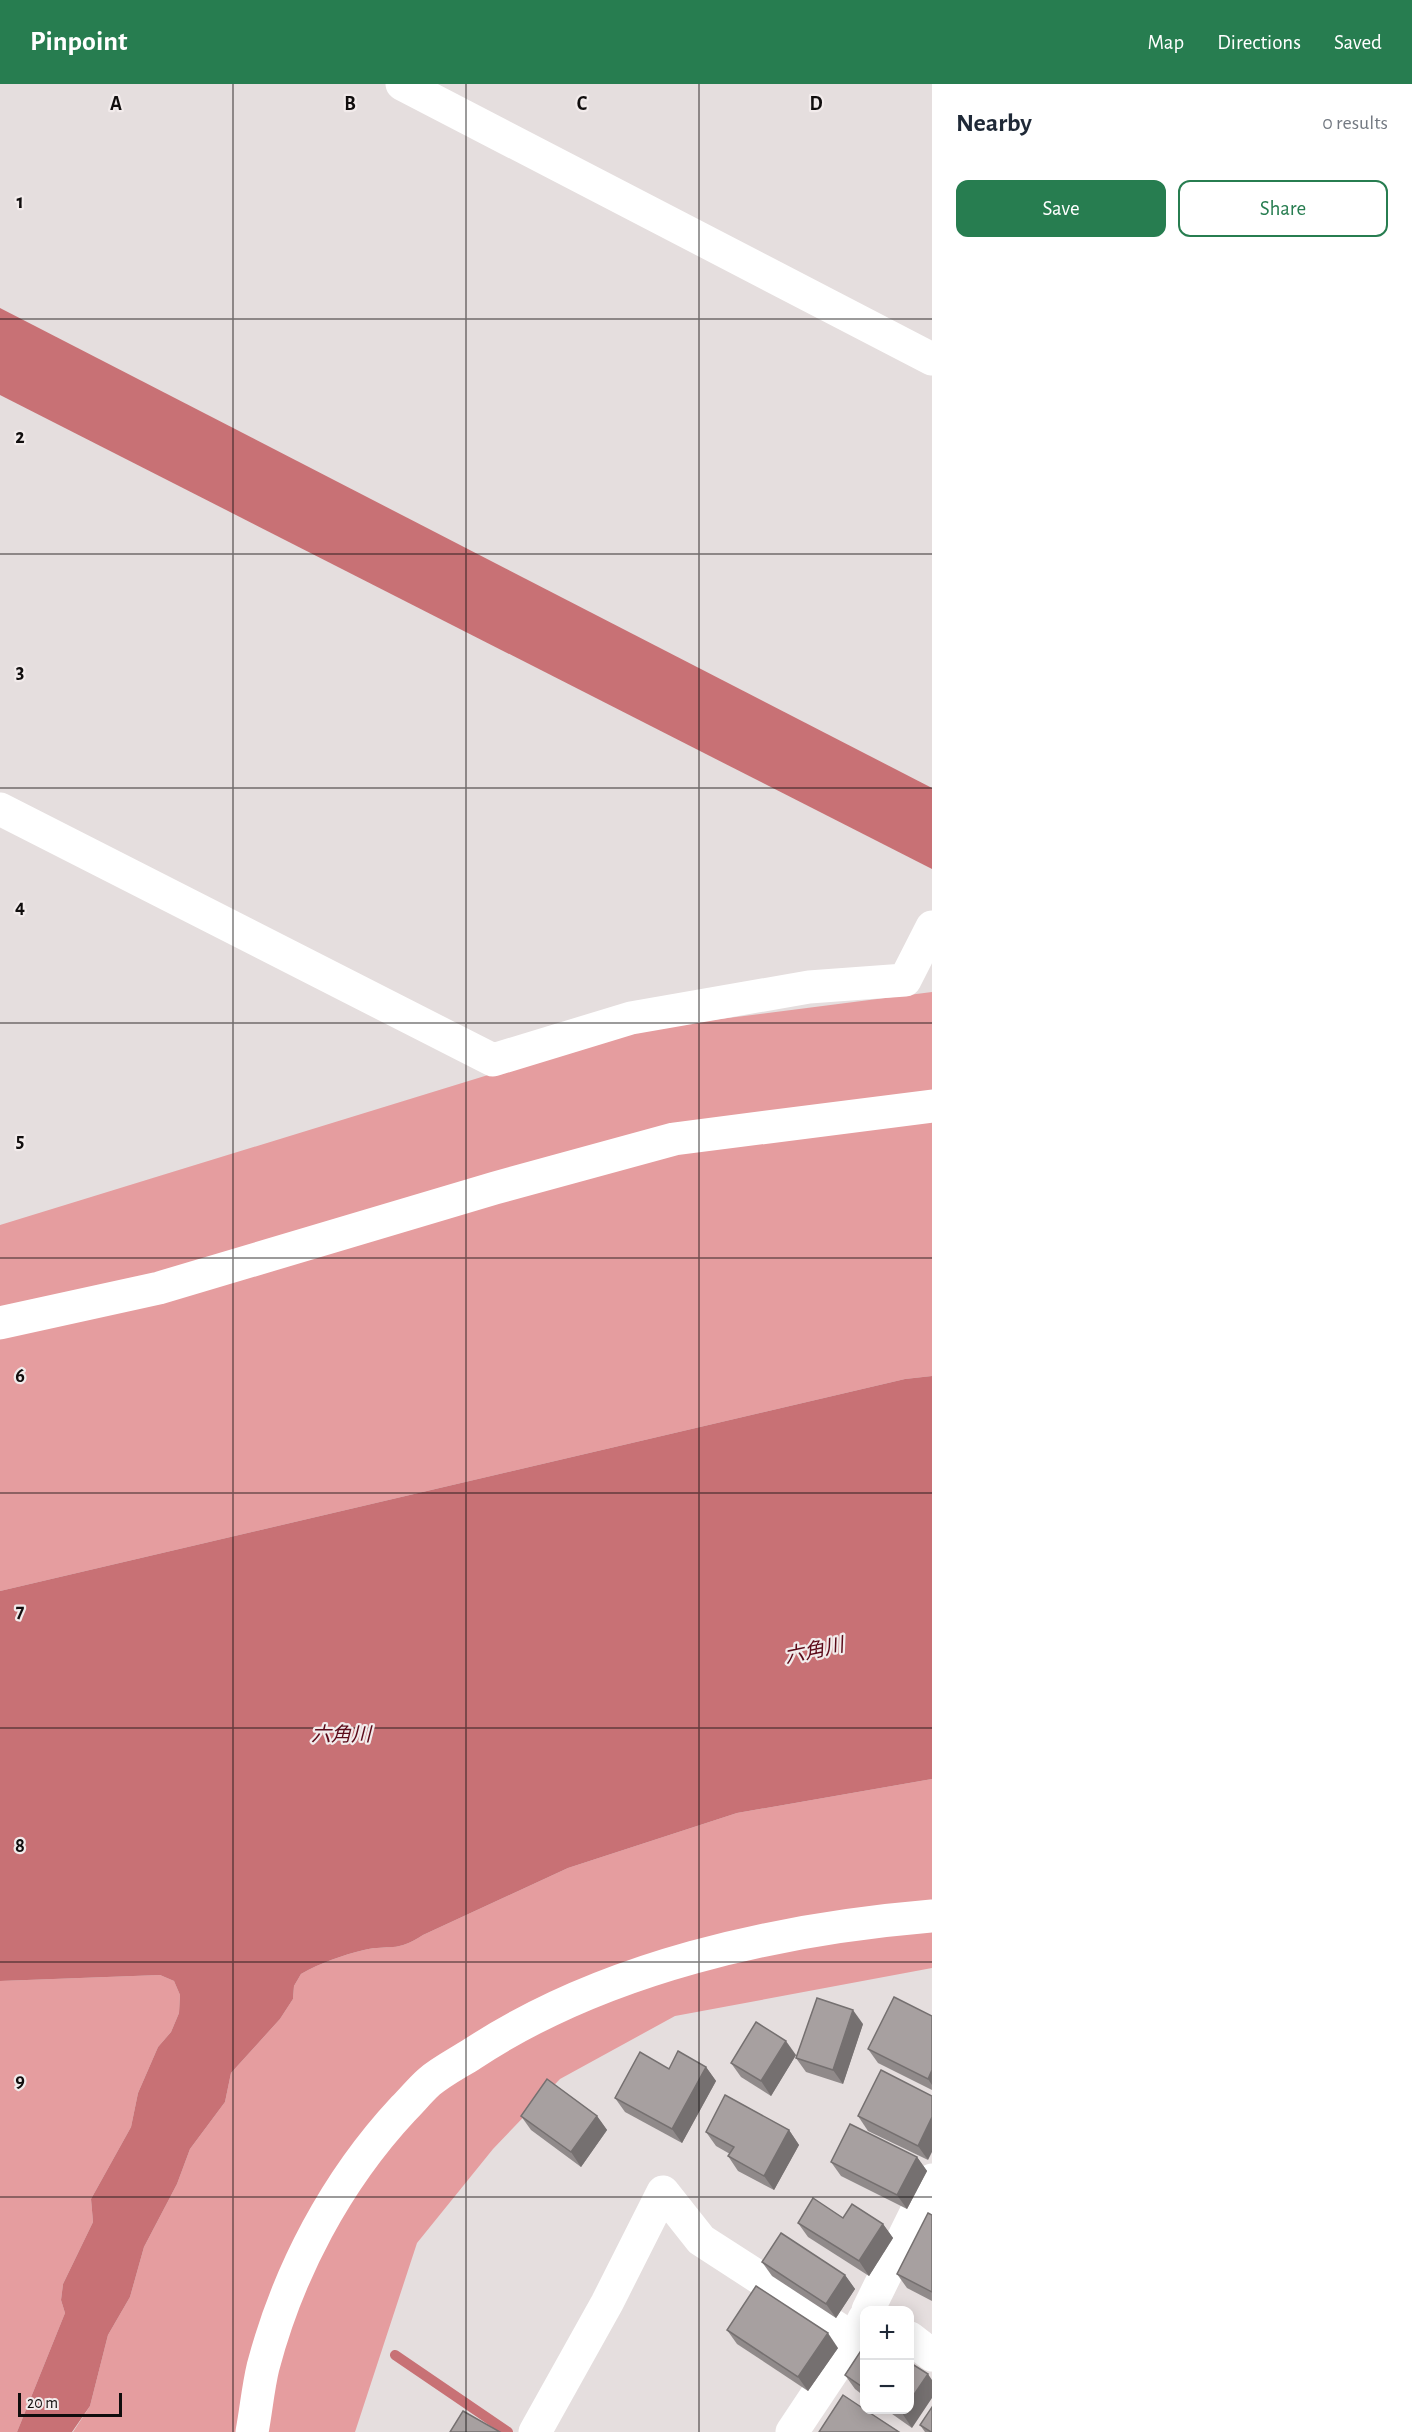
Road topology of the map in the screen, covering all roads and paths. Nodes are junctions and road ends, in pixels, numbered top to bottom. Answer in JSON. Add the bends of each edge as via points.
{"nodes":[{"id":1,"x":402,"y":84,"type":"edge"},
{"id":2,"x":932,"y":359,"type":"edge"},
{"id":3,"x":0,"y":809,"type":"edge"},
{"id":4,"x":932,"y":927,"type":"edge"},
{"id":5,"x":932,"y":1106,"type":"edge"},
{"id":6,"x":0,"y":1323,"type":"edge"},
{"id":7,"x":932,"y":1916,"type":"edge"},
{"id":8,"x":932,"y":2180,"type":"edge"},
{"id":9,"x":871,"y":2306,"type":"edge"},
{"id":10,"x":860,"y":2314,"type":"edge"},
{"id":11,"x":860,"y":2326,"type":"edge"},
{"id":12,"x":914,"y":2342,"type":"edge"},
{"id":13,"x":932,"y":2355,"type":"edge"},
{"id":14,"x":252,"y":2432,"type":"edge"},
{"id":15,"x":535,"y":2432,"type":"edge"},
{"id":16,"x":792,"y":2432,"type":"edge"}],
"edges":[{"from":1,"to":2,"type":"street"},
{"from":3,"to":4,"type":"street","via":[[494,1060],[632,1018],[809,987],[905,980]]},
{"from":5,"to":6,"type":"street","via":[[674,1139],[159,1288]]},
{"from":7,"to":14,"type":"street","via":[[748,1943],[610,1984],[510,2029],[429,2082],[371,2144],[327,2209],[293,2281],[263,2367]]},
{"from":8,"to":9,"type":"street"},
{"from":10,"to":15,"type":"street","via":[[702,2240],[663,2192]]},
{"from":11,"to":16,"type":"street"},
{"from":12,"to":13,"type":"street"}]}
